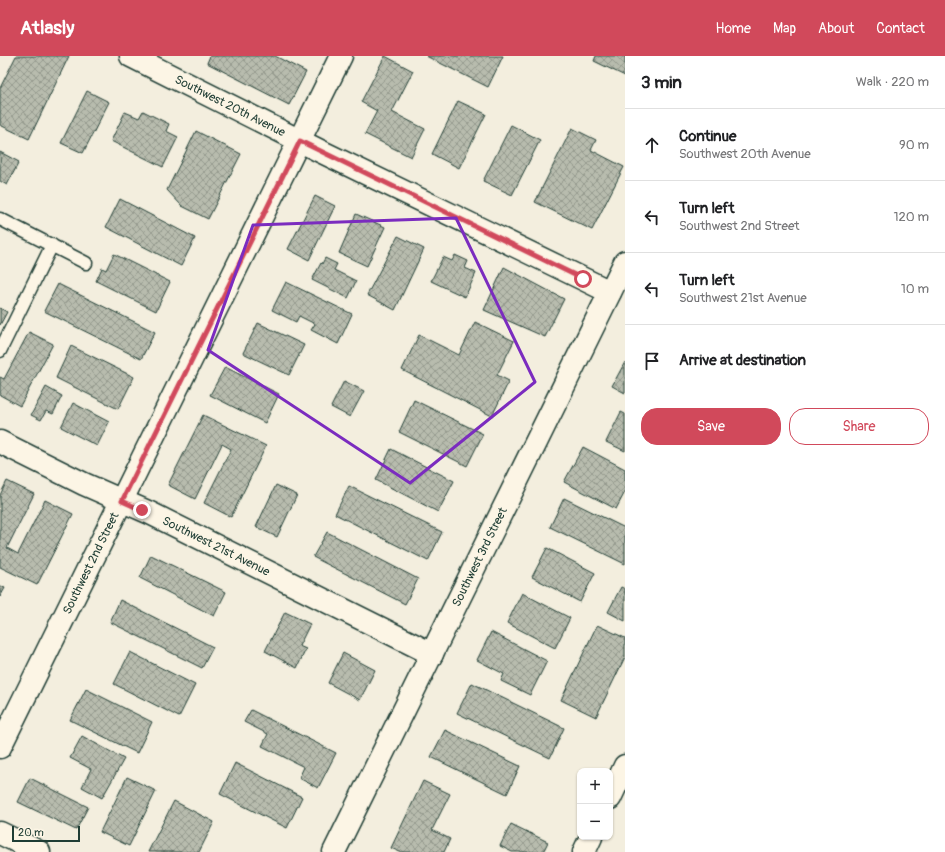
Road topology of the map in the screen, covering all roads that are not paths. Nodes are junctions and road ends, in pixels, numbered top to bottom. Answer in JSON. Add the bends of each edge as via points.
{"nodes":[{"id":1,"x":131,"y":56,"type":"edge"},
{"id":2,"x":342,"y":56,"type":"edge"},
{"id":3,"x":300,"y":141,"type":"junction"},
{"id":4,"x":0,"y":219,"type":"edge"},
{"id":5,"x":52,"y":245,"type":"junction"},
{"id":6,"x":625,"y":262,"type":"edge"},
{"id":7,"x":86,"y":263,"type":"dead end"},
{"id":8,"x":610,"y":292,"type":"junction"},
{"id":9,"x":0,"y":351,"type":"edge"},
{"id":10,"x":0,"y":442,"type":"edge"},
{"id":11,"x":122,"y":501,"type":"junction"},
{"id":12,"x":432,"y":654,"type":"junction"},
{"id":13,"x":0,"y":747,"type":"edge"},
{"id":14,"x":625,"y":766,"type":"edge"},
{"id":15,"x":613,"y":792,"type":"edge"},
{"id":16,"x":0,"y":833,"type":"edge"},
{"id":17,"x":590,"y":840,"type":"edge"},
{"id":18,"x":39,"y":852,"type":"edge"},
{"id":19,"x":334,"y":852,"type":"edge"},
{"id":20,"x":584,"y":852,"type":"edge"}],
"edges":[{"from":1,"to":3,"type":"street","name":"Southwest 20th Avenue"},
{"from":2,"to":3,"type":"street","name":"Southwest 2nd Street"},
{"from":3,"to":8,"type":"street","name":"Southwest 20th Avenue"},
{"from":3,"to":11,"type":"street","name":"Southwest 2nd Street"},
{"from":4,"to":5,"type":"lane"},
{"from":5,"to":7,"type":"lane"},
{"from":5,"to":9,"type":"lane"},
{"from":6,"to":8,"type":"street","name":"Southwest 3rd Street"},
{"from":8,"to":12,"type":"street","name":"Southwest 3rd Street"},
{"from":10,"to":11,"type":"street","name":"Southwest 21st Avenue"},
{"from":11,"to":12,"type":"street","name":"Southwest 21st Avenue"},
{"from":11,"to":13,"type":"street","name":"Southwest 2nd Street"},
{"from":12,"to":19,"type":"street","name":"Southwest 3rd Street"},
{"from":14,"to":15,"type":"street"},
{"from":16,"to":18,"type":"street"},
{"from":17,"to":20,"type":"street"}]}
